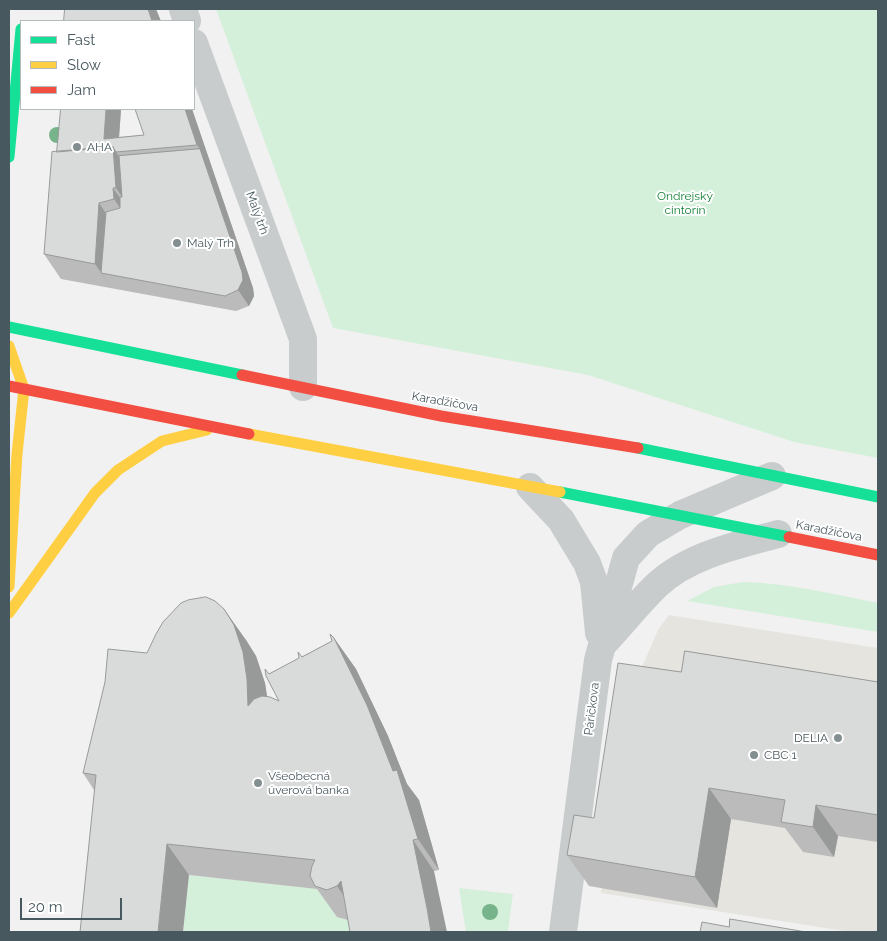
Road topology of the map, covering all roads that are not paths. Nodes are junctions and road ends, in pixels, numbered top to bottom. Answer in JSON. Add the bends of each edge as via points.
{"nodes":[{"id":1,"x":20,"y":40,"type":"edge"},
{"id":2,"x":195,"y":46,"type":"edge"},
{"id":3,"x":9,"y":158,"type":"edge"},
{"id":4,"x":9,"y":327,"type":"edge"},
{"id":5,"x":9,"y":346,"type":"edge"},
{"id":6,"x":9,"y":386,"type":"edge"},
{"id":7,"x":303,"y":387,"type":"junction"},
{"id":8,"x":24,"y":389,"type":"junction"},
{"id":9,"x":216,"y":428,"type":"junction"},
{"id":10,"x":772,"y":476,"type":"junction"},
{"id":11,"x":530,"y":487,"type":"junction"},
{"id":12,"x":878,"y":497,"type":"edge"},
{"id":13,"x":680,"y":515,"type":"junction"},
{"id":14,"x":778,"y":534,"type":"junction"},
{"id":15,"x":878,"y":555,"type":"edge"},
{"id":16,"x":9,"y":587,"type":"edge"},
{"id":17,"x":9,"y":613,"type":"edge"},
{"id":18,"x":601,"y":647,"type":"junction"},
{"id":19,"x":562,"y":932,"type":"edge"}],
"edges":[{"from":1,"to":3,"type":"main road"},
{"from":2,"to":7,"type":"street","name":"Malý trh","via":[[303,339]]},
{"from":4,"to":7,"type":"main road","name":"Karadžičova"},
{"from":5,"to":8,"type":"main road"},
{"from":6,"to":8,"type":"main road","name":"Karadžičova"},
{"from":7,"to":10,"type":"main road","name":"Karadžičova","via":[[441,416],[616,444]]},
{"from":8,"to":9,"type":"main road","name":"Karadžičova"},
{"from":8,"to":16,"type":"main road"},
{"from":9,"to":11,"type":"main road","name":"Karadžičova"},
{"from":9,"to":17,"type":"main road","via":[[162,441],[118,470],[96,493]]},
{"from":10,"to":12,"type":"main road","name":"Karadžičova"},
{"from":10,"to":13,"type":"street","name":"Páričkova"},
{"from":11,"to":13,"type":"main road","name":"Karadžičova"},
{"from":11,"to":18,"type":"street","via":[[561,520],[587,563],[594,582]]},
{"from":13,"to":14,"type":"main road","name":"Karadžičova"},
{"from":13,"to":18,"type":"street","name":"Páričkova","via":[[648,534],[626,558]]},
{"from":14,"to":15,"type":"main road","name":"Karadžičova"},
{"from":14,"to":18,"type":"street","via":[[722,549],[688,564],[658,584]]},
{"from":18,"to":19,"type":"street","name":"Páričkova"}]}
